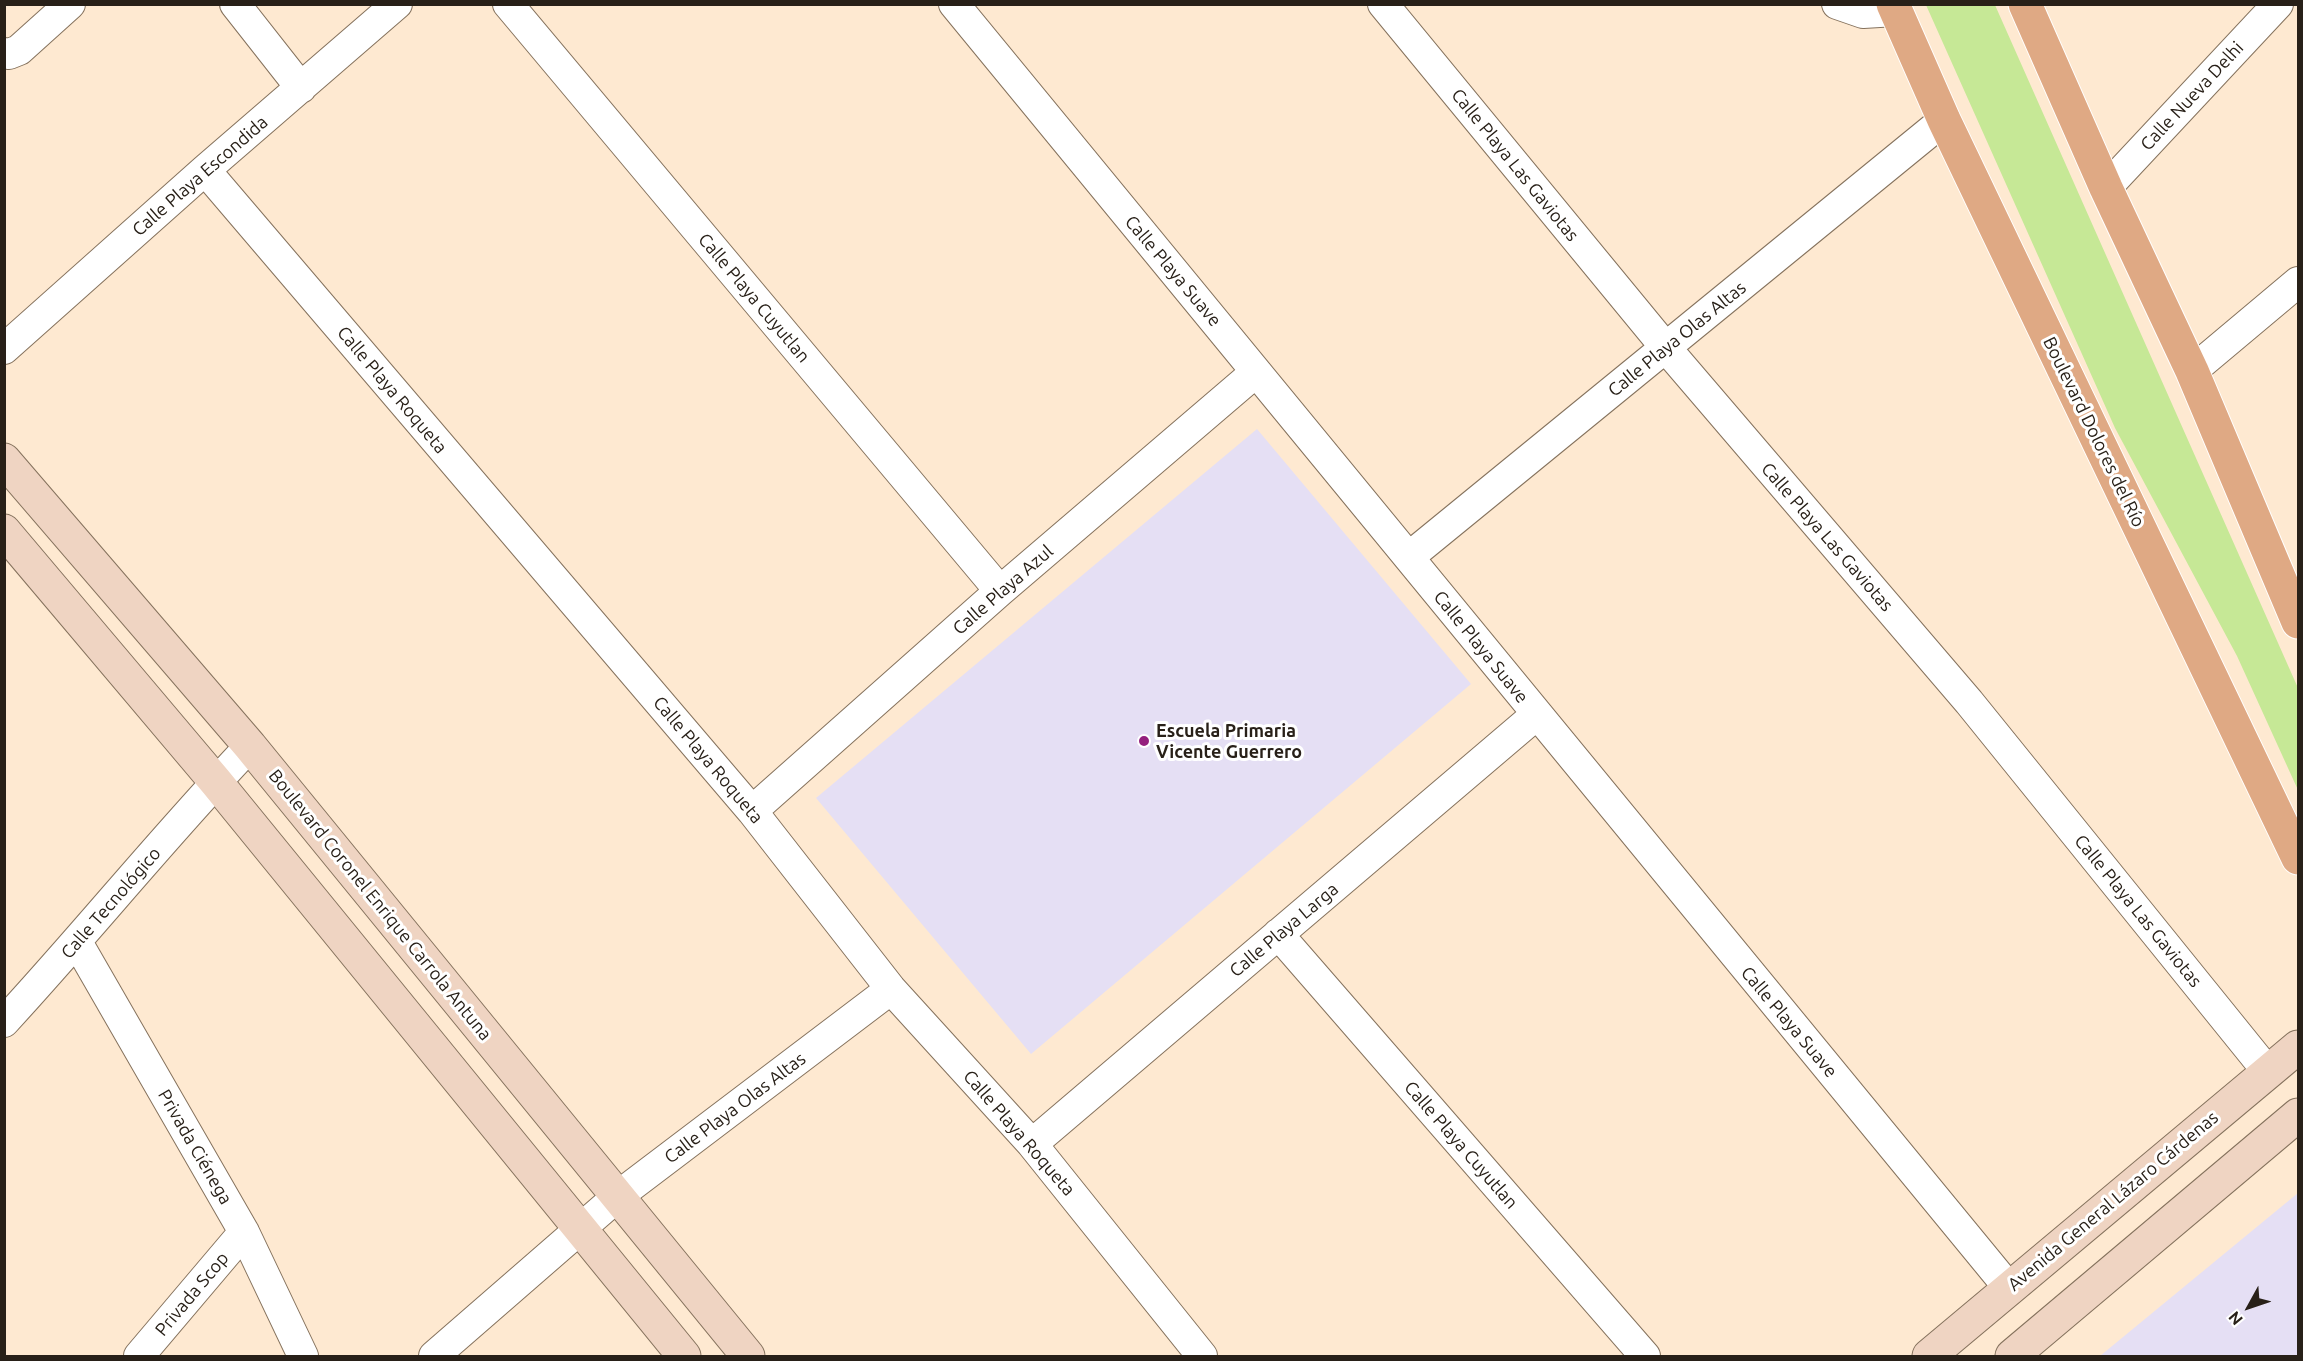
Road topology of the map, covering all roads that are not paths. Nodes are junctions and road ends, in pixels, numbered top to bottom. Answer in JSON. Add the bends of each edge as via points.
{"nodes":[{"id":1,"x":70,"y":4,"type":"edge"},
{"id":2,"x":235,"y":4,"type":"edge"},
{"id":3,"x":397,"y":4,"type":"edge"},
{"id":4,"x":508,"y":4,"type":"edge"},
{"id":5,"x":954,"y":4,"type":"edge"},
{"id":6,"x":1383,"y":4,"type":"edge"},
{"id":7,"x":1837,"y":4,"type":"edge"},
{"id":8,"x":2025,"y":4,"type":"edge"},
{"id":9,"x":2278,"y":4,"type":"edge"},
{"id":10,"x":1895,"y":8,"type":"edge"},
{"id":11,"x":7,"y":53,"type":"edge"},
{"id":12,"x":301,"y":88,"type":"junction"},
{"id":13,"x":1944,"y":120,"type":"junction"},
{"id":14,"x":205,"y":170,"type":"junction"},
{"id":15,"x":2106,"y":188,"type":"junction"},
{"id":16,"x":2298,"y":282,"type":"edge"},
{"id":17,"x":1666,"y":348,"type":"junction"},
{"id":18,"x":4,"y":349,"type":"edge"},
{"id":19,"x":2192,"y":371,"type":"junction"},
{"id":20,"x":1256,"y":372,"type":"junction"},
{"id":21,"x":4,"y":460,"type":"edge"},
{"id":22,"x":4,"y":531,"type":"edge"},
{"id":23,"x":1409,"y":557,"type":"junction"},
{"id":24,"x":1000,"y":591,"type":"junction"},
{"id":25,"x":2298,"y":622,"type":"edge"},
{"id":26,"x":1536,"y":715,"type":"junction"},
{"id":27,"x":250,"y":746,"type":"junction"},
{"id":28,"x":216,"y":782,"type":"junction"},
{"id":29,"x":752,"y":811,"type":"junction"},
{"id":30,"x":2298,"y":858,"type":"edge"},
{"id":31,"x":1278,"y":934,"type":"junction"},
{"id":32,"x":78,"y":942,"type":"junction"},
{"id":33,"x":891,"y":990,"type":"junction"},
{"id":34,"x":4,"y":1022,"type":"edge"},
{"id":35,"x":2298,"y":1047,"type":"edge"},
{"id":36,"x":2268,"y":1072,"type":"junction"},
{"id":37,"x":2298,"y":1115,"type":"edge"},
{"id":38,"x":1032,"y":1144,"type":"junction"},
{"id":39,"x":618,"y":1196,"type":"junction"},
{"id":40,"x":581,"y":1228,"type":"junction"},
{"id":41,"x":244,"y":1232,"type":"junction"},
{"id":42,"x":2009,"y":1288,"type":"junction"},
{"id":43,"x":139,"y":1356,"type":"edge"},
{"id":44,"x":303,"y":1356,"type":"edge"},
{"id":45,"x":434,"y":1356,"type":"edge"},
{"id":46,"x":684,"y":1356,"type":"edge"},
{"id":47,"x":748,"y":1356,"type":"edge"},
{"id":48,"x":1202,"y":1356,"type":"edge"},
{"id":49,"x":1645,"y":1356,"type":"edge"},
{"id":50,"x":1929,"y":1356,"type":"edge"},
{"id":51,"x":2012,"y":1356,"type":"edge"}],
"edges":[{"from":1,"to":11,"type":"street","via":[[19,50]]},
{"from":2,"to":12,"type":"street"},
{"from":3,"to":12,"type":"street","name":"Calle Playa Escondida"},
{"from":4,"to":24,"type":"street","name":"Calle Playa Cuyutlan"},
{"from":5,"to":20,"type":"street","name":"Calle Playa Suave"},
{"from":6,"to":17,"type":"street","name":"Calle Playa Las Gaviotas"},
{"from":7,"to":10,"type":"street","via":[[1863,13]]},
{"from":8,"to":15,"type":"main road"},
{"from":9,"to":15,"type":"street","name":"Calle Nueva Delhi"},
{"from":10,"to":13,"type":"main road","name":"Boulevard Dolores del Río"},
{"from":12,"to":14,"type":"street","name":"Calle Playa Escondida"},
{"from":13,"to":17,"type":"street","name":"Calle Playa Olas Altas"},
{"from":13,"to":30,"type":"main road","name":"Boulevard Dolores del Río"},
{"from":14,"to":18,"type":"street","name":"Calle Playa Escondida"},
{"from":14,"to":29,"type":"street","name":"Calle Playa Roqueta"},
{"from":15,"to":19,"type":"main road"},
{"from":16,"to":19,"type":"street"},
{"from":17,"to":23,"type":"street","name":"Calle Playa Olas Altas"},
{"from":17,"to":36,"type":"street","name":"Calle Playa Las Gaviotas","via":[[1969,702]]},
{"from":19,"to":25,"type":"main road"},
{"from":20,"to":23,"type":"street","name":"Calle Playa Suave"},
{"from":20,"to":24,"type":"street","name":"Calle Playa Azul"},
{"from":21,"to":27,"type":"main road","name":"Boulevard Coronel Enrique Carrola Antuna"},
{"from":22,"to":28,"type":"main road"},
{"from":23,"to":26,"type":"street","name":"Calle Playa Suave"},
{"from":24,"to":29,"type":"street","name":"Calle Playa Azul"},
{"from":26,"to":31,"type":"street","name":"Calle Playa Larga"},
{"from":26,"to":42,"type":"street","name":"Calle Playa Suave"},
{"from":27,"to":28,"type":"street","name":"Calle Tecnológico"},
{"from":27,"to":39,"type":"main road","name":"Boulevard Coronel Enrique Carrola Antuna"},
{"from":28,"to":32,"type":"street","name":"Calle Tecnológico"},
{"from":28,"to":40,"type":"main road"},
{"from":29,"to":33,"type":"street","name":"Calle Playa Roqueta"},
{"from":31,"to":38,"type":"street","name":"Calle Playa Larga"},
{"from":31,"to":49,"type":"street","name":"Calle Playa Cuyutlan"},
{"from":32,"to":34,"type":"street","name":"Calle Tecnológico"},
{"from":32,"to":41,"type":"street","name":"Privada Ciénega"},
{"from":33,"to":38,"type":"street","name":"Calle Playa Roqueta"},
{"from":33,"to":39,"type":"street","name":"Calle Playa Olas Altas"},
{"from":35,"to":36,"type":"main road","name":"Avenida General Lázaro Cárdenas"},
{"from":36,"to":42,"type":"main road","name":"Avenida General Lázaro Cárdenas"},
{"from":37,"to":51,"type":"main road"},
{"from":38,"to":48,"type":"street","name":"Calle Playa Roqueta"},
{"from":39,"to":40,"type":"street","name":"Calle Playa Olas Altas"},
{"from":39,"to":47,"type":"main road","name":"Boulevard Coronel Enrique Carrola Antuna"},
{"from":40,"to":45,"type":"street","name":"Calle Playa Olas Altas"},
{"from":40,"to":46,"type":"main road"},
{"from":41,"to":43,"type":"street","name":"Privada Scop"},
{"from":41,"to":44,"type":"street","name":"Privada Ciénega"},
{"from":42,"to":50,"type":"main road","name":"Avenida General Lázaro Cárdenas"}]}
